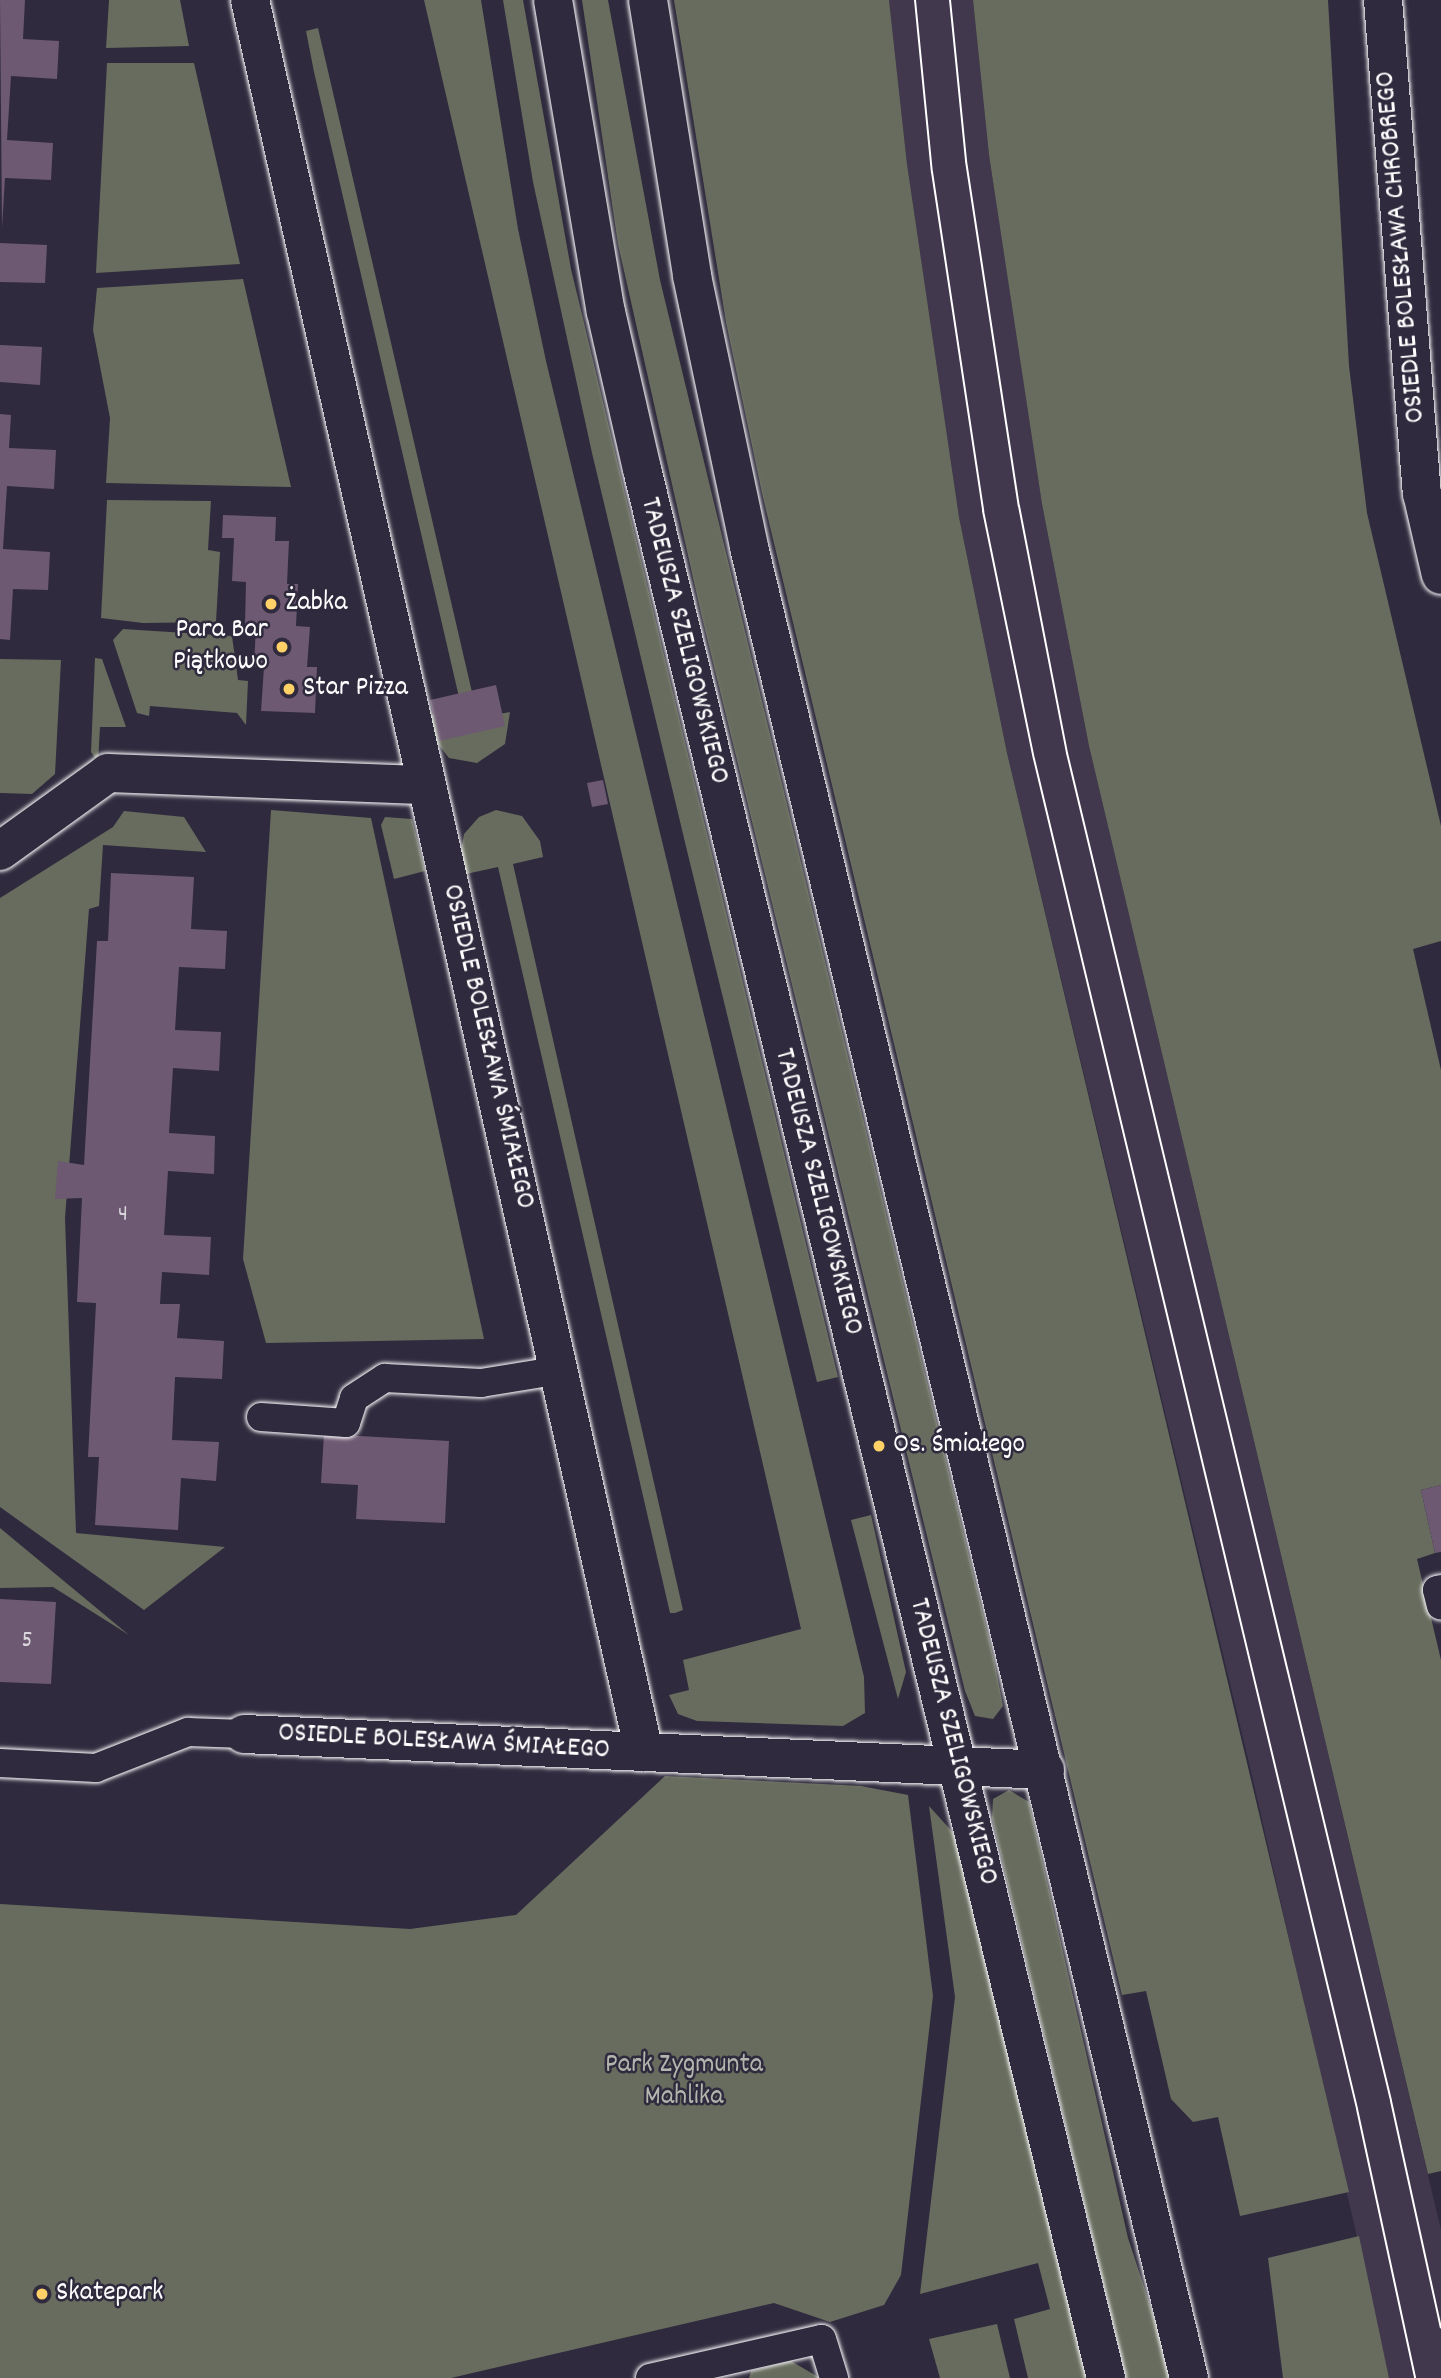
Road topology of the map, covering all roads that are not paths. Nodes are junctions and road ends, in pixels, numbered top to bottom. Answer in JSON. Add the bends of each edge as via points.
{"nodes":[{"id":1,"x":250,"y":0,"type":"edge"},
{"id":2,"x":553,"y":0,"type":"edge"},
{"id":3,"x":648,"y":0,"type":"edge"},
{"id":4,"x":1383,"y":0,"type":"edge"},
{"id":5,"x":1441,"y":575,"type":"edge"},
{"id":6,"x":427,"y":785,"type":"junction"},
{"id":7,"x":0,"y":852,"type":"edge"},
{"id":8,"x":561,"y":1370,"type":"junction"},
{"id":9,"x":261,"y":1418,"type":"dead end"},
{"id":10,"x":1441,"y":1589,"type":"edge"},
{"id":11,"x":1441,"y":1606,"type":"edge"},
{"id":12,"x":244,"y":1734,"type":"joint"},
{"id":13,"x":644,"y":1752,"type":"junction"},
{"id":14,"x":0,"y":1763,"type":"edge"},
{"id":15,"x":957,"y":1765,"type":"junction"},
{"id":16,"x":1045,"y":1770,"type":"junction"},
{"id":17,"x":650,"y":2378,"type":"edge"},
{"id":18,"x":834,"y":2378,"type":"edge"},
{"id":19,"x":1106,"y":2378,"type":"edge"},
{"id":20,"x":1189,"y":2378,"type":"edge"}],
"edges":[{"from":1,"to":6,"type":"street","name":"OSIEDLE BOLESŁAWA ŚMIAŁEGO"},
{"from":2,"to":15,"type":"street","name":"TADEUSZA SZELIGOWSKIEGO","via":[[608,325]]},
{"from":3,"to":16,"type":"street","via":[[692,276],[749,547]]},
{"from":4,"to":5,"type":"street","name":"OSIEDLE BOLESŁAWA CHROBREGO","via":[[1422,493]]},
{"from":6,"to":7,"type":"street","via":[[108,773]]},
{"from":6,"to":8,"type":"street","name":"OSIEDLE BOLESŁAWA ŚMIAŁEGO"},
{"from":8,"to":9,"type":"lane","via":[[481,1383],[385,1378],[354,1398],[346,1423]]},
{"from":8,"to":13,"type":"street","name":"OSIEDLE BOLESŁAWA ŚMIAŁEGO"},
{"from":10,"to":11,"type":"lane"},
{"from":12,"to":13,"type":"street","name":"OSIEDLE BOLESŁAWA ŚMIAŁEGO"},
{"from":12,"to":14,"type":"lane","via":[[188,1732],[96,1768]]},
{"from":13,"to":15,"type":"street","name":"OSIEDLE BOLESŁAWA ŚMIAŁEGO"},
{"from":15,"to":16,"type":"street","name":"OSIEDLE BOLESŁAWA ŚMIAŁEGO"},
{"from":15,"to":19,"type":"street","name":"TADEUSZA SZELIGOWSKIEGO"},
{"from":16,"to":20,"type":"street"},
{"from":17,"to":18,"type":"lane","via":[[822,2339]]}]}
